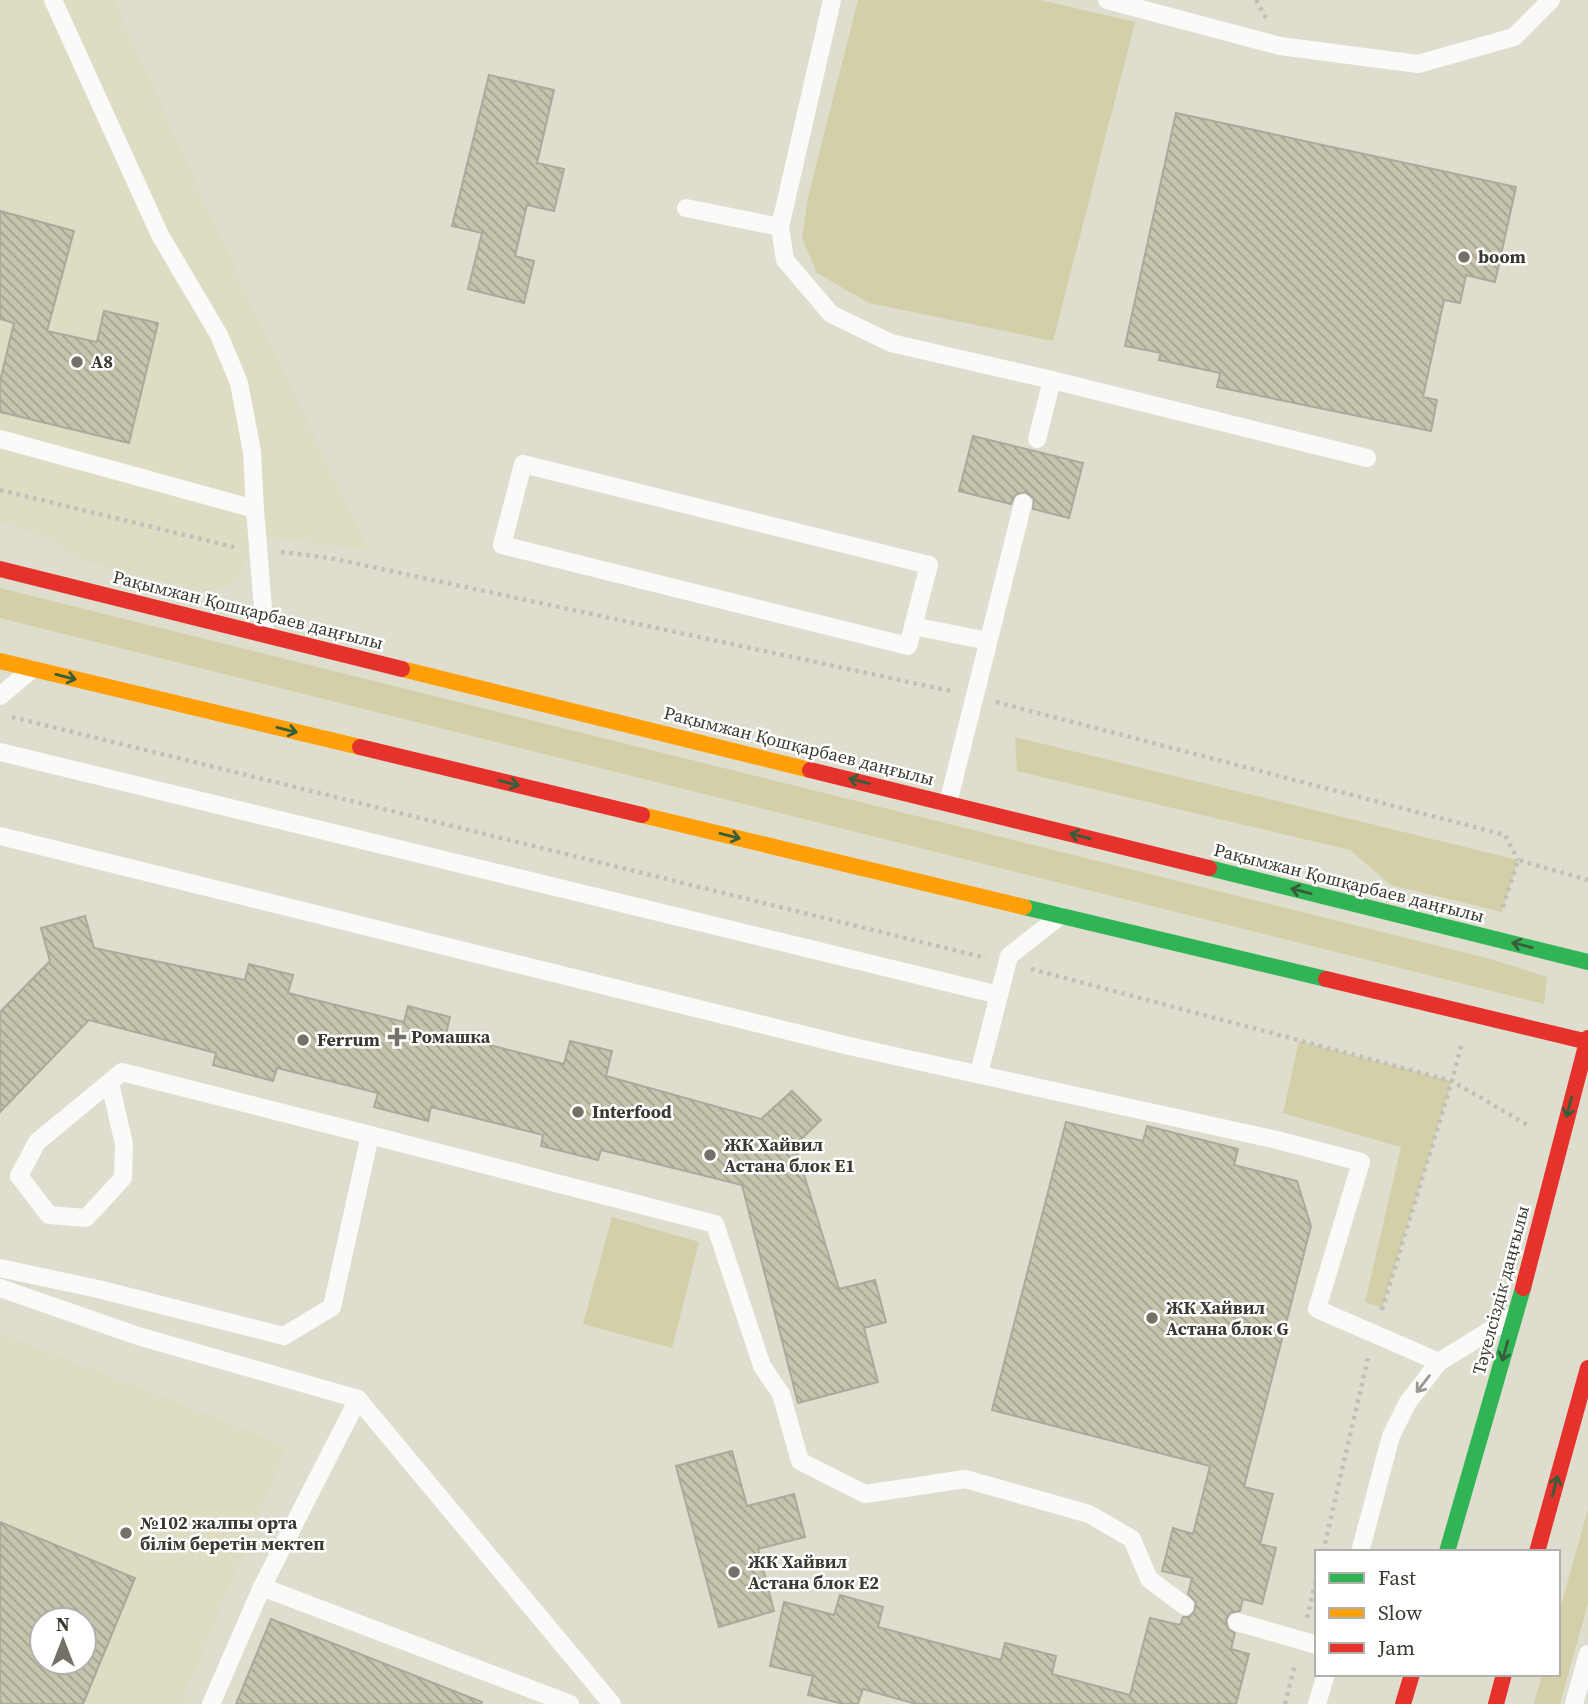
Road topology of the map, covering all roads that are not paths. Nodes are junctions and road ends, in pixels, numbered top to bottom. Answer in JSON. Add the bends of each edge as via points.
{"nodes":[{"id":1,"x":53,"y":0,"type":"edge"},
{"id":2,"x":832,"y":0,"type":"edge"},
{"id":3,"x":1107,"y":0,"type":"edge"},
{"id":4,"x":1551,"y":0,"type":"edge"},
{"id":5,"x":686,"y":208,"type":"dead end"},
{"id":6,"x":780,"y":227,"type":"junction"},
{"id":7,"x":1052,"y":380,"type":"junction"},
{"id":8,"x":0,"y":439,"type":"edge"},
{"id":9,"x":1037,"y":439,"type":"dead end"},
{"id":10,"x":1367,"y":458,"type":"dead end"},
{"id":11,"x":1023,"y":503,"type":"dead end"},
{"id":12,"x":255,"y":509,"type":"junction"},
{"id":13,"x":0,"y":569,"type":"edge"},
{"id":14,"x":913,"y":626,"type":"junction"},
{"id":15,"x":265,"y":635,"type":"junction"},
{"id":16,"x":988,"y":641,"type":"junction"},
{"id":17,"x":0,"y":661,"type":"edge"},
{"id":18,"x":32,"y":669,"type":"junction"},
{"id":19,"x":0,"y":696,"type":"edge"},
{"id":20,"x":0,"y":752,"type":"edge"},
{"id":21,"x":948,"y":803,"type":"junction"},
{"id":22,"x":0,"y":836,"type":"edge"},
{"id":23,"x":1060,"y":916,"type":"junction"},
{"id":24,"x":1588,"y":962,"type":"edge"},
{"id":25,"x":999,"y":995,"type":"junction"},
{"id":26,"x":1588,"y":1040,"type":"edge"},
{"id":27,"x":979,"y":1073,"type":"junction"},
{"id":28,"x":110,"y":1083,"type":"junction"},
{"id":29,"x":370,"y":1135,"type":"junction"},
{"id":30,"x":0,"y":1268,"type":"edge"},
{"id":31,"x":0,"y":1288,"type":"edge"},
{"id":32,"x":1516,"y":1314,"type":"junction"},
{"id":33,"x":1439,"y":1362,"type":"junction"},
{"id":34,"x":1588,"y":1367,"type":"edge"},
{"id":35,"x":358,"y":1399,"type":"junction"},
{"id":36,"x":1361,"y":1550,"type":"edge"},
{"id":37,"x":1448,"y":1550,"type":"edge"},
{"id":38,"x":1538,"y":1550,"type":"edge"},
{"id":39,"x":262,"y":1587,"type":"junction"},
{"id":40,"x":1185,"y":1606,"type":"dead end"},
{"id":41,"x":1237,"y":1622,"type":"dead end"},
{"id":42,"x":1315,"y":1644,"type":"edge"},
{"id":43,"x":1588,"y":1654,"type":"edge"},
{"id":44,"x":1325,"y":1676,"type":"edge"},
{"id":45,"x":1411,"y":1676,"type":"edge"},
{"id":46,"x":1503,"y":1676,"type":"edge"},
{"id":47,"x":211,"y":1704,"type":"edge"},
{"id":48,"x":570,"y":1704,"type":"edge"},
{"id":49,"x":612,"y":1704,"type":"edge"},
{"id":50,"x":1317,"y":1704,"type":"edge"},
{"id":51,"x":1403,"y":1704,"type":"edge"},
{"id":52,"x":1496,"y":1704,"type":"edge"},
{"id":53,"x":1574,"y":1704,"type":"edge"}],
"edges":[{"from":1,"to":12,"type":"lane","via":[[160,235],[219,335],[239,383],[253,452]]},
{"from":2,"to":6,"type":"lane"},
{"from":3,"to":4,"type":"lane","via":[[1280,46],[1418,64],[1514,37]]},
{"from":5,"to":6,"type":"lane"},
{"from":6,"to":7,"type":"lane","via":[[785,260],[831,314],[891,343]]},
{"from":7,"to":9,"type":"lane"},
{"from":7,"to":10,"type":"lane"},
{"from":8,"to":12,"type":"lane"},
{"from":11,"to":16,"type":"lane"},
{"from":12,"to":15,"type":"lane"},
{"from":13,"to":15,"type":"main road","name":"Рақымжан Қошқарбаев даңғылы"},
{"from":14,"to":14,"type":"lane","via":[[908,646],[502,545],[523,464],[929,565]]},
{"from":14,"to":16,"type":"lane"},
{"from":21,"to":15,"type":"main road","name":"Рақымжан Қошқарбаев даңғылы","one_way":true},
{"from":16,"to":21,"type":"lane"},
{"from":17,"to":18,"type":"main road"},
{"from":18,"to":19,"type":"lane"},
{"from":18,"to":23,"type":"main road","one_way":true},
{"from":20,"to":25,"type":"lane"},
{"from":24,"to":21,"type":"main road","name":"Рақымжан Қошқарбаев даңғылы","one_way":true},
{"from":22,"to":27,"type":"lane","via":[[849,1046]]},
{"from":23,"to":25,"type":"lane","via":[[1009,956]]},
{"from":23,"to":26,"type":"main road"},
{"from":25,"to":27,"type":"lane"},
{"from":26,"to":32,"type":"main road","name":"Тәуелсіздік даңғылы","one_way":true},
{"from":27,"to":33,"type":"lane","via":[[1361,1162],[1317,1309]]},
{"from":28,"to":28,"type":"lane","via":[[37,1142],[19,1176],[49,1215],[86,1217],[122,1178],[124,1144]]},
{"from":28,"to":29,"type":"lane","via":[[122,1072]]},
{"from":29,"to":30,"type":"lane","via":[[332,1307],[284,1336]]},
{"from":29,"to":40,"type":"lane","via":[[716,1224],[762,1366],[781,1394],[800,1461],[865,1493],[965,1479],[1089,1514],[1132,1539],[1149,1579]]},
{"from":31,"to":35,"type":"lane","via":[[138,1336]]},
{"from":32,"to":33,"type":"lane"},
{"from":32,"to":37,"type":"main road","name":"Тәуелсіздік даңғылы","one_way":true},
{"from":33,"to":36,"type":"lane","one_way":true,"via":[[1408,1402],[1391,1436]]},
{"from":38,"to":34,"type":"main road","one_way":true},
{"from":35,"to":39,"type":"lane"},
{"from":35,"to":49,"type":"lane"},
{"from":39,"to":47,"type":"lane"},
{"from":39,"to":48,"type":"lane"},
{"from":41,"to":42,"type":"lane"},
{"from":43,"to":53,"type":"lane"},
{"from":44,"to":50,"type":"lane"},
{"from":45,"to":51,"type":"main road"},
{"from":46,"to":52,"type":"main road"}]}
